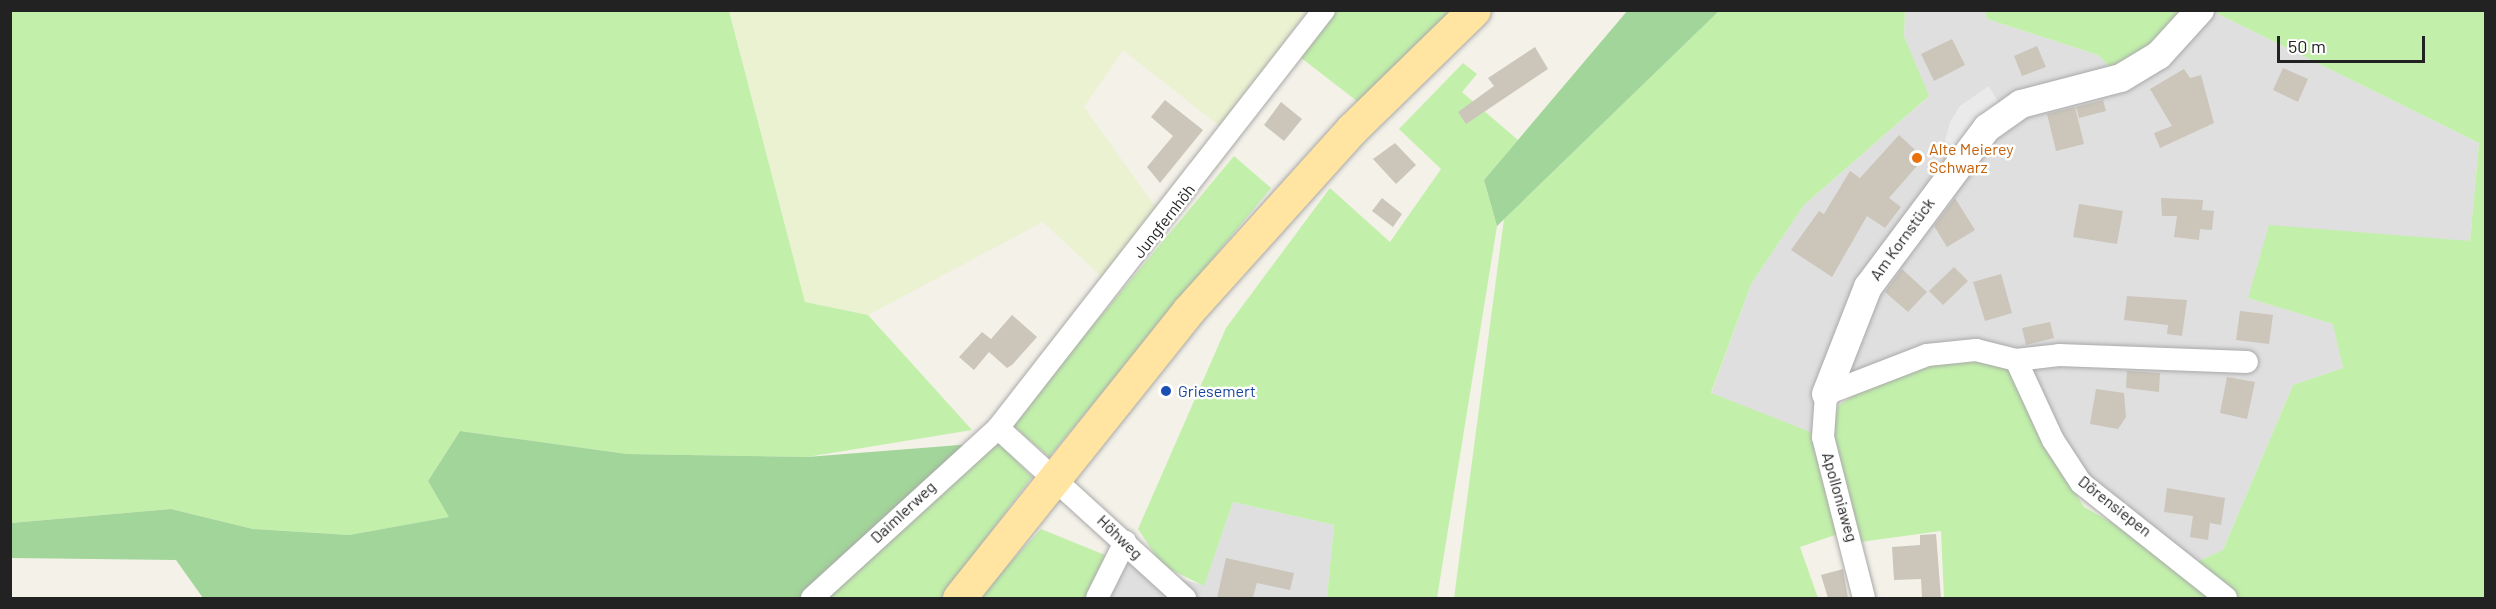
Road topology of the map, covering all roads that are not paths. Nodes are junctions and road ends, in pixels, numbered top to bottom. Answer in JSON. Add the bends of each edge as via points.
{"nodes":[{"id":1,"x":1324,"y":10,"type":"edge"},
{"id":2,"x":1474,"y":10,"type":"edge"},
{"id":3,"x":2200,"y":10,"type":"edge"},
{"id":4,"x":2016,"y":360,"type":"junction"},
{"id":5,"x":2247,"y":362,"type":"dead end"},
{"id":6,"x":1826,"y":394,"type":"junction"},
{"id":7,"x":998,"y":428,"type":"junction"},
{"id":8,"x":1054,"y":477,"type":"junction"},
{"id":9,"x":1125,"y":542,"type":"junction"},
{"id":10,"x":812,"y":598,"type":"edge"},
{"id":11,"x":959,"y":598,"type":"edge"},
{"id":12,"x":1097,"y":598,"type":"edge"},
{"id":13,"x":1185,"y":598,"type":"edge"},
{"id":14,"x":1864,"y":598,"type":"edge"},
{"id":15,"x":2226,"y":598,"type":"edge"}],
"edges":[{"from":1,"to":7,"type":"street","name":"Jungfernhöh"},
{"from":2,"to":8,"type":"main road","via":[[1352,129],[1188,311]]},
{"from":3,"to":6,"type":"street","name":"Am Kornstück","via":[[2159,55],[2121,78],[2020,104],[1987,128],[1913,220],[1868,287]]},
{"from":4,"to":5,"type":"street","via":[[2059,355]]},
{"from":4,"to":6,"type":"street","via":[[1976,350],[1927,355]]},
{"from":4,"to":15,"type":"street","name":"Dörensiepen","via":[[2063,458],[2082,483]]},
{"from":6,"to":14,"type":"street","name":"Apolloniaweg","via":[[1823,437]]},
{"from":7,"to":8,"type":"street","name":"Höhweg"},
{"from":7,"to":10,"type":"street","name":"Daimlerweg"},
{"from":8,"to":9,"type":"street","name":"Höhweg"},
{"from":8,"to":11,"type":"main road"},
{"from":9,"to":12,"type":"street"},
{"from":9,"to":13,"type":"street","name":"Höhweg"}]}
